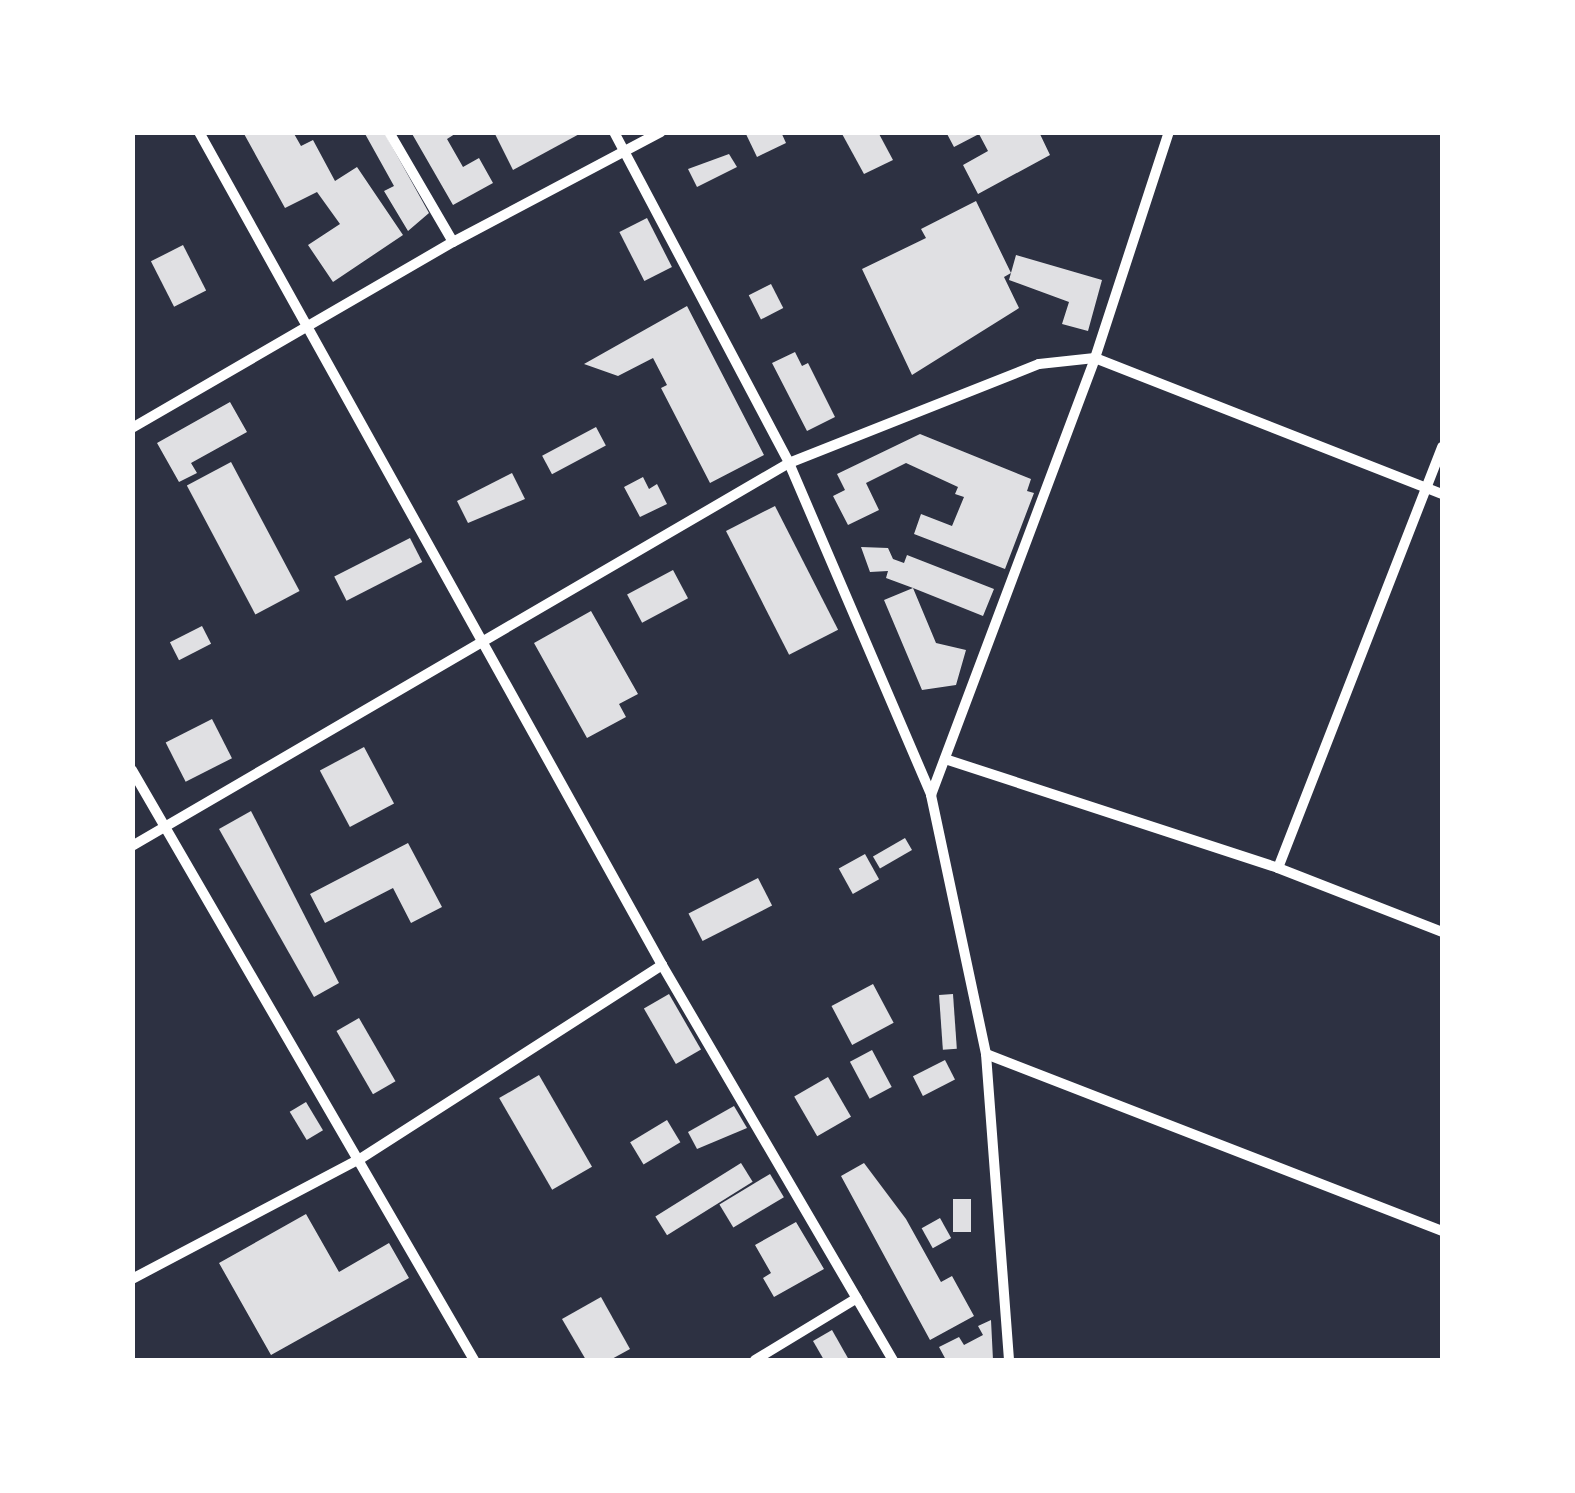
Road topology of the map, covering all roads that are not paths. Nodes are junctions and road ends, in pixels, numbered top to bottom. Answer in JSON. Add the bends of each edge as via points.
{"nodes":[{"id":1,"x":199,"y":132,"type":"edge"},
{"id":2,"x":389,"y":132,"type":"edge"},
{"id":3,"x":614,"y":132,"type":"edge"},
{"id":4,"x":661,"y":132,"type":"edge"},
{"id":5,"x":1169,"y":132,"type":"edge"},
{"id":6,"x":625,"y":152,"type":"junction"},
{"id":7,"x":453,"y":242,"type":"junction"},
{"id":8,"x":307,"y":332,"type":"junction"},
{"id":9,"x":1094,"y":358,"type":"junction"},
{"id":10,"x":132,"y":428,"type":"edge"},
{"id":11,"x":1442,"y":447,"type":"edge"},
{"id":12,"x":789,"y":463,"type":"junction"},
{"id":13,"x":1426,"y":486,"type":"junction"},
{"id":14,"x":1442,"y":494,"type":"edge"},
{"id":15,"x":482,"y":646,"type":"junction"},
{"id":16,"x":946,"y":759,"type":"junction"},
{"id":17,"x":132,"y":770,"type":"edge"},
{"id":18,"x":930,"y":795,"type":"junction"},
{"id":19,"x":164,"y":828,"type":"junction"},
{"id":20,"x":132,"y":846,"type":"edge"},
{"id":21,"x":1278,"y":868,"type":"junction"},
{"id":22,"x":1442,"y":932,"type":"edge"},
{"id":23,"x":662,"y":966,"type":"junction"},
{"id":24,"x":986,"y":1054,"type":"junction"},
{"id":25,"x":360,"y":1160,"type":"junction"},
{"id":26,"x":1442,"y":1231,"type":"edge"},
{"id":27,"x":132,"y":1278,"type":"edge"},
{"id":28,"x":857,"y":1298,"type":"junction"},
{"id":29,"x":474,"y":1360,"type":"edge"},
{"id":30,"x":755,"y":1360,"type":"edge"},
{"id":31,"x":893,"y":1360,"type":"edge"},
{"id":32,"x":1009,"y":1360,"type":"edge"}],
"edges":[{"from":1,"to":8,"type":"street"},
{"from":2,"to":7,"type":"street"},
{"from":3,"to":6,"type":"street"},
{"from":4,"to":6,"type":"street"},
{"from":5,"to":9,"type":"street"},
{"from":6,"to":7,"type":"street"},
{"from":6,"to":12,"type":"street"},
{"from":7,"to":8,"type":"street"},
{"from":8,"to":10,"type":"street"},
{"from":8,"to":15,"type":"street"},
{"from":9,"to":12,"type":"street","via":[[1038,364]]},
{"from":9,"to":13,"type":"street"},
{"from":9,"to":16,"type":"street"},
{"from":11,"to":13,"type":"street"},
{"from":12,"to":15,"type":"street"},
{"from":12,"to":18,"type":"street"},
{"from":13,"to":14,"type":"street"},
{"from":13,"to":21,"type":"street"},
{"from":15,"to":19,"type":"street"},
{"from":15,"to":23,"type":"street"},
{"from":16,"to":18,"type":"street"},
{"from":16,"to":21,"type":"street"},
{"from":17,"to":19,"type":"street"},
{"from":18,"to":24,"type":"street"},
{"from":19,"to":20,"type":"street"},
{"from":19,"to":25,"type":"street"},
{"from":21,"to":22,"type":"street"},
{"from":23,"to":25,"type":"street"},
{"from":23,"to":28,"type":"street"},
{"from":24,"to":26,"type":"street"},
{"from":24,"to":32,"type":"street"},
{"from":25,"to":27,"type":"street"},
{"from":25,"to":29,"type":"street"},
{"from":28,"to":30,"type":"street"},
{"from":28,"to":31,"type":"street"}]}
